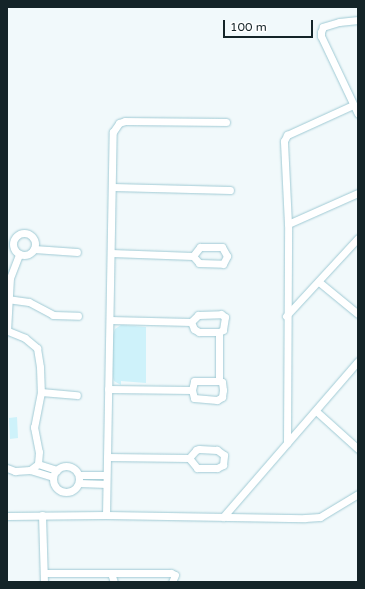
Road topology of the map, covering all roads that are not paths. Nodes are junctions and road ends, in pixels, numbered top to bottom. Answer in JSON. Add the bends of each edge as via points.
{"nodes":[{"id":1,"x":358,"y":20,"type":"edge"},
{"id":2,"x":353,"y":105,"type":"junction"},
{"id":3,"x":358,"y":114,"type":"edge"},
{"id":4,"x":226,"y":122,"type":"dead end"},
{"id":5,"x":113,"y":187,"type":"junction"},
{"id":6,"x":230,"y":190,"type":"dead end"},
{"id":7,"x":358,"y":193,"type":"edge"},
{"id":8,"x":288,"y":224,"type":"junction"},
{"id":9,"x":358,"y":238,"type":"edge"},
{"id":10,"x":10,"y":240,"type":"edge"},
{"id":11,"x":34,"y":249,"type":"junction"},
{"id":12,"x":77,"y":252,"type":"dead end"},
{"id":13,"x":19,"y":254,"type":"junction"},
{"id":14,"x":111,"y":254,"type":"junction"},
{"id":15,"x":193,"y":256,"type":"dead end"},
{"id":16,"x":319,"y":282,"type":"junction"},
{"id":17,"x":8,"y":299,"type":"edge"},
{"id":18,"x":358,"y":314,"type":"edge"},
{"id":19,"x":78,"y":316,"type":"dead end"},
{"id":20,"x":286,"y":316,"type":"junction"},
{"id":21,"x":110,"y":320,"type":"junction"},
{"id":22,"x":191,"y":322,"type":"junction"},
{"id":23,"x":8,"y":331,"type":"edge"},
{"id":24,"x":219,"y":332,"type":"junction"},
{"id":25,"x":358,"y":361,"type":"edge"},
{"id":26,"x":219,"y":381,"type":"junction"},
{"id":27,"x":108,"y":389,"type":"junction"},
{"id":28,"x":192,"y":390,"type":"junction"},
{"id":29,"x":41,"y":392,"type":"junction"},
{"id":30,"x":77,"y":395,"type":"dead end"},
{"id":31,"x":316,"y":411,"type":"junction"},
{"id":32,"x":287,"y":443,"type":"junction"},
{"id":33,"x":358,"y":449,"type":"edge"},
{"id":34,"x":107,"y":456,"type":"junction"},
{"id":35,"x":189,"y":458,"type":"junction"},
{"id":36,"x":38,"y":464,"type":"junction"},
{"id":37,"x":7,"y":468,"type":"edge"},
{"id":38,"x":30,"y":470,"type":"junction"},
{"id":39,"x":55,"y":473,"type":"junction"},
{"id":40,"x":79,"y":475,"type":"junction"},
{"id":41,"x":106,"y":475,"type":"junction"},
{"id":42,"x":79,"y":483,"type":"junction"},
{"id":43,"x":106,"y":484,"type":"junction"},
{"id":44,"x":358,"y":494,"type":"edge"},
{"id":45,"x":106,"y":515,"type":"junction"},
{"id":46,"x":7,"y":516,"type":"edge"},
{"id":47,"x":42,"y":516,"type":"junction"},
{"id":48,"x":223,"y":517,"type":"junction"},
{"id":49,"x":44,"y":573,"type":"junction"},
{"id":50,"x":111,"y":573,"type":"junction"},
{"id":51,"x":44,"y":582,"type":"edge"},
{"id":52,"x":114,"y":582,"type":"edge"},
{"id":53,"x":172,"y":582,"type":"edge"}],
"edges":[{"from":1,"to":2,"type":"street","via":[[323,27],[321,32]]},
{"from":2,"to":3,"type":"street"},
{"from":2,"to":8,"type":"street","via":[[287,135],[284,147]]},
{"from":4,"to":5,"type":"street","via":[[119,123],[113,132]]},
{"from":5,"to":6,"type":"street"},
{"from":5,"to":14,"type":"street"},
{"from":7,"to":8,"type":"street"},
{"from":8,"to":20,"type":"street"},
{"from":9,"to":16,"type":"street"},
{"from":10,"to":11,"type":"street","via":[[17,235],[28,233],[35,242]]},
{"from":10,"to":13,"type":"street"},
{"from":11,"to":12,"type":"street"},
{"from":11,"to":13,"type":"street","via":[[26,255]]},
{"from":13,"to":17,"type":"street","via":[[10,278]]},
{"from":14,"to":15,"type":"street"},
{"from":14,"to":21,"type":"street"},
{"from":16,"to":18,"type":"street"},
{"from":16,"to":20,"type":"street"},
{"from":17,"to":19,"type":"street","via":[[29,302],[53,315]]},
{"from":17,"to":23,"type":"street"},
{"from":20,"to":32,"type":"street"},
{"from":21,"to":22,"type":"street"},
{"from":21,"to":27,"type":"street"},
{"from":22,"to":24,"type":"street","via":[[194,329],[199,332]]},
{"from":22,"to":24,"type":"street","via":[[198,315],[221,314],[225,317],[225,323],[223,330]]},
{"from":23,"to":29,"type":"street","via":[[25,338],[37,348]]},
{"from":24,"to":26,"type":"street"},
{"from":25,"to":31,"type":"street"},
{"from":26,"to":28,"type":"street","via":[[194,381]]},
{"from":26,"to":28,"type":"street","via":[[222,382],[223,390],[222,397],[217,400],[194,398]]},
{"from":27,"to":28,"type":"street"},
{"from":27,"to":34,"type":"street"},
{"from":29,"to":30,"type":"street"},
{"from":29,"to":36,"type":"street","via":[[34,427],[39,452]]},
{"from":31,"to":32,"type":"street"},
{"from":31,"to":33,"type":"street"},
{"from":32,"to":48,"type":"street"},
{"from":34,"to":35,"type":"street"},
{"from":34,"to":41,"type":"street"},
{"from":35,"to":35,"type":"street","via":[[197,468],[217,468],[223,465],[224,455],[217,450],[199,449]]},
{"from":36,"to":38,"type":"street"},
{"from":36,"to":39,"type":"street"},
{"from":37,"to":38,"type":"street","via":[[15,471]]},
{"from":38,"to":39,"type":"street"},
{"from":39,"to":40,"type":"street","via":[[60,467],[69,466]]},
{"from":39,"to":42,"type":"street","via":[[57,489],[65,492],[74,490]]},
{"from":40,"to":41,"type":"street"},
{"from":40,"to":42,"type":"street"},
{"from":41,"to":43,"type":"street"},
{"from":42,"to":43,"type":"street"},
{"from":43,"to":45,"type":"street"},
{"from":44,"to":48,"type":"street","via":[[320,517]]},
{"from":45,"to":47,"type":"street"},
{"from":45,"to":48,"type":"street"},
{"from":46,"to":47,"type":"street"},
{"from":47,"to":49,"type":"street"},
{"from":49,"to":50,"type":"street"},
{"from":49,"to":51,"type":"street"},
{"from":50,"to":52,"type":"street"},
{"from":50,"to":53,"type":"street","via":[[171,573],[175,575]]}]}
